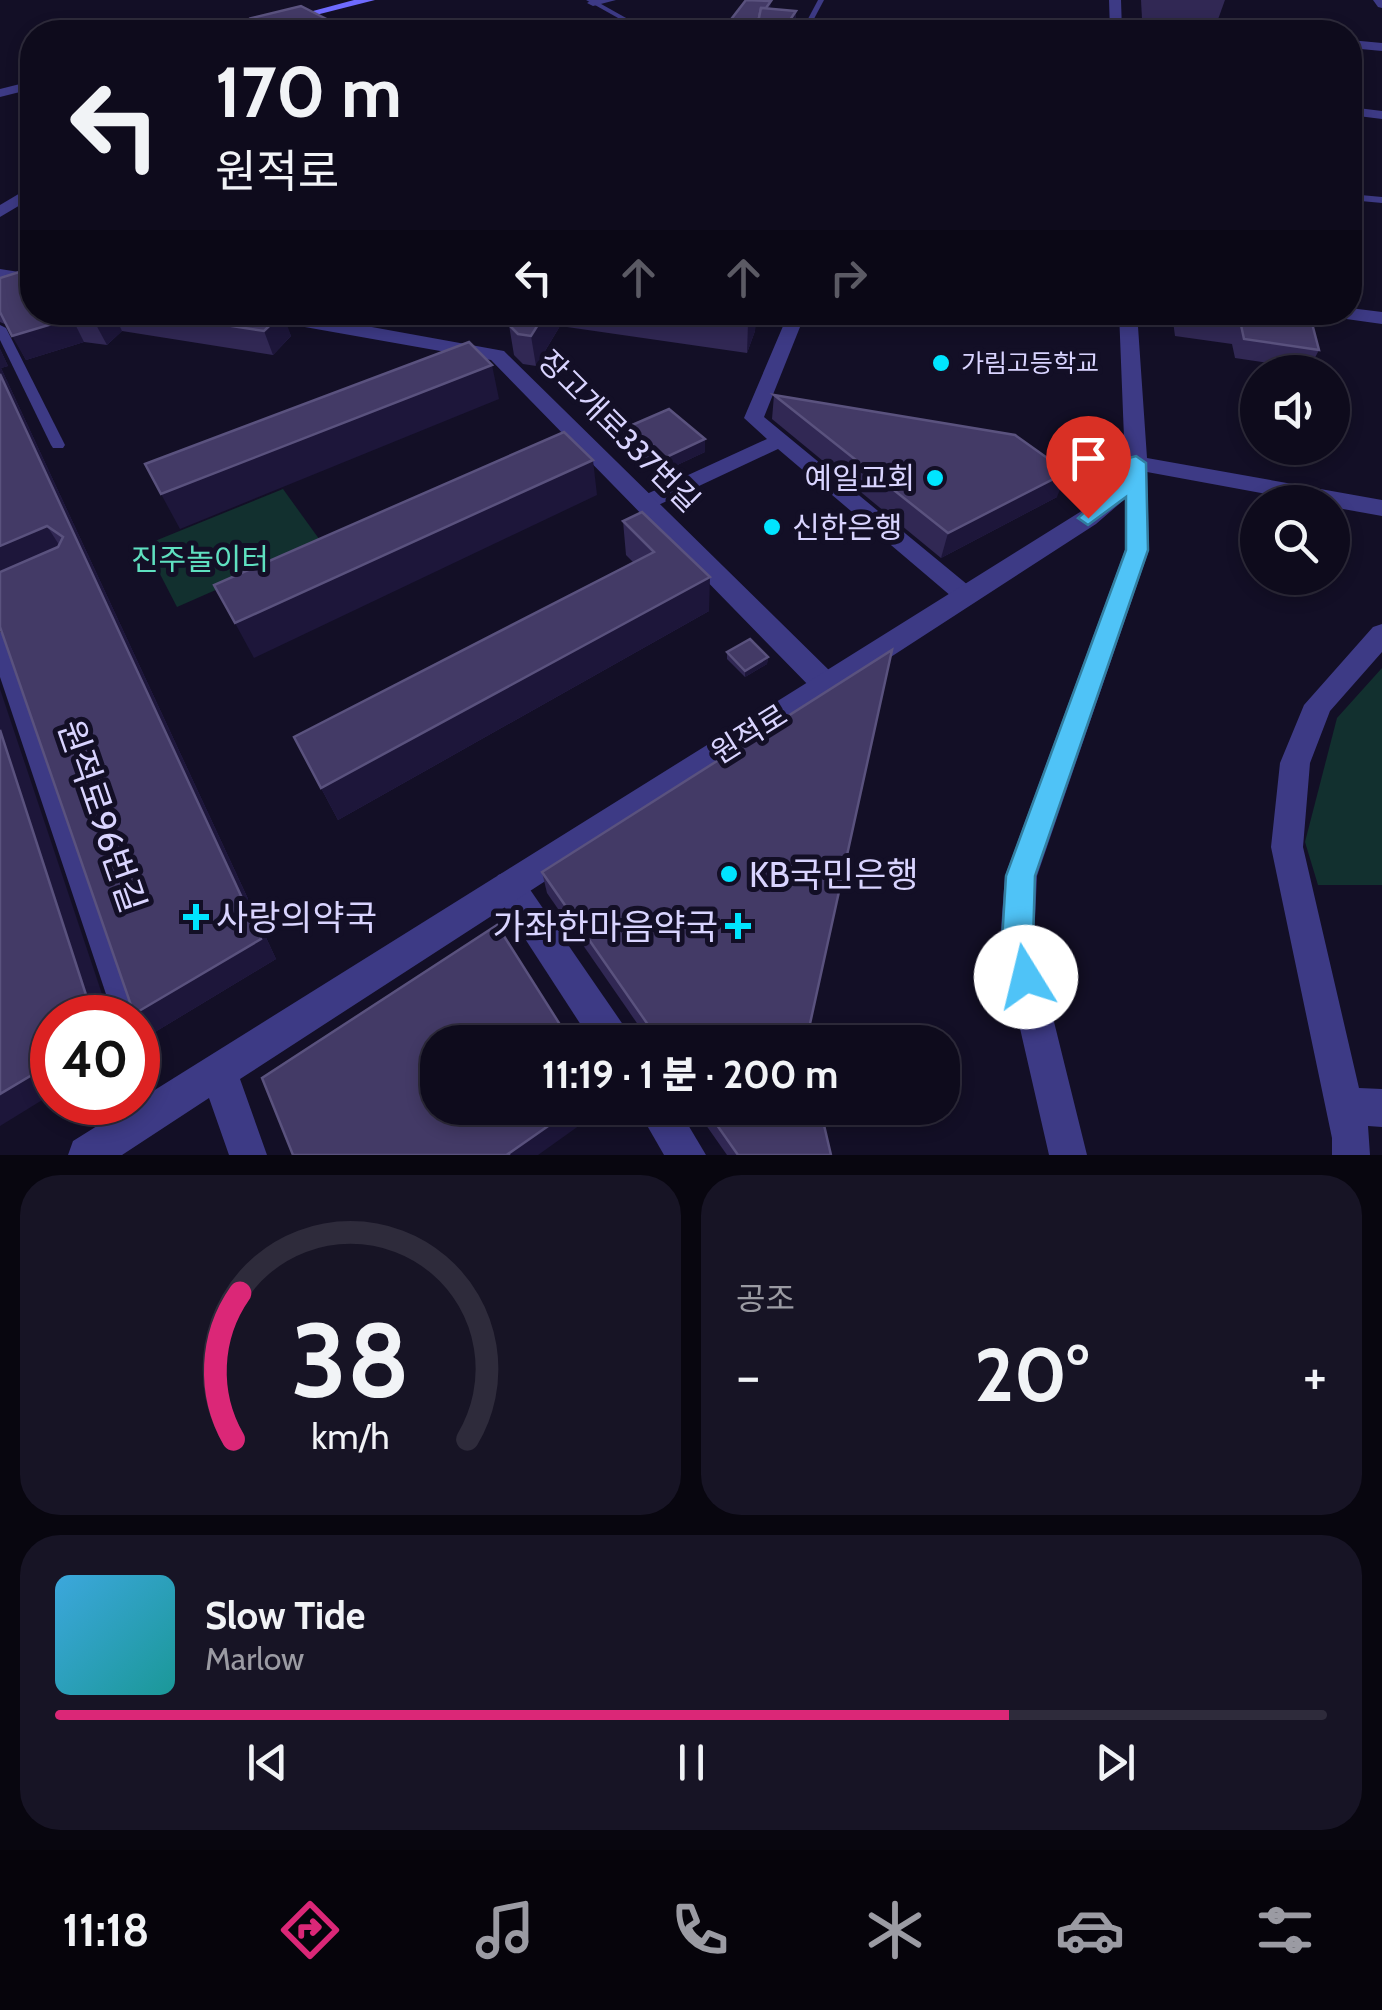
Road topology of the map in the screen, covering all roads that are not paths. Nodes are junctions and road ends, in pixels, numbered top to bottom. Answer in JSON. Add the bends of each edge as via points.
{"nodes":[{"id":1,"x":370,"y":0,"type":"edge"},
{"id":2,"x":610,"y":0,"type":"edge"},
{"id":3,"x":591,"y":2,"type":"edge"},
{"id":4,"x":287,"y":8,"type":"edge"},
{"id":5,"x":304,"y":15,"type":"junction"},
{"id":6,"x":285,"y":20,"type":"edge"},
{"id":7,"x":313,"y":20,"type":"edge"},
{"id":8,"x":625,"y":20,"type":"edge"},
{"id":9,"x":359,"y":325,"type":"edge"},
{"id":10,"x":793,"y":325,"type":"edge"},
{"id":11,"x":1129,"y":325,"type":"edge"},
{"id":12,"x":0,"y":328,"type":"edge"},
{"id":13,"x":782,"y":440,"type":"junction"},
{"id":14,"x":58,"y":445,"type":"dead end"},
{"id":15,"x":1136,"y":463,"type":"junction"},
{"id":16,"x":645,"y":503,"type":"junction"},
{"id":17,"x":1382,"y":508,"type":"edge"},
{"id":18,"x":966,"y":596,"type":"junction"},
{"id":19,"x":1382,"y":634,"type":"edge"},
{"id":20,"x":0,"y":641,"type":"edge"},
{"id":21,"x":826,"y":685,"type":"junction"},
{"id":22,"x":509,"y":886,"type":"junction"},
{"id":23,"x":122,"y":995,"type":"edge"},
{"id":24,"x":601,"y":1025,"type":"edge"},
{"id":25,"x":218,"y":1072,"type":"junction"},
{"id":26,"x":1363,"y":1108,"type":"edge"},
{"id":27,"x":667,"y":1125,"type":"edge"},
{"id":28,"x":88,"y":1155,"type":"edge"},
{"id":29,"x":248,"y":1155,"type":"edge"},
{"id":30,"x":687,"y":1155,"type":"edge"},
{"id":31,"x":1068,"y":1155,"type":"edge"},
{"id":32,"x":1351,"y":1155,"type":"edge"}],
"edges":[{"from":1,"to":5,"type":"main road"},
{"from":2,"to":3,"type":"street"},
{"from":3,"to":8,"type":"lane"},
{"from":4,"to":5,"type":"street"},
{"from":5,"to":6,"type":"street"},
{"from":5,"to":7,"type":"street"},
{"from":9,"to":16,"type":"street","name":"장고개로337번길","via":[[498,355]]},
{"from":10,"to":13,"type":"street","via":[[754,418]]},
{"from":11,"to":15,"type":"street"},
{"from":12,"to":14,"type":"lane"},
{"from":13,"to":16,"type":"street"},
{"from":13,"to":18,"type":"street"},
{"from":15,"to":17,"type":"street"},
{"from":15,"to":18,"type":"street","name":"원적로","via":[[1132,481],[1088,518]]},
{"from":15,"to":31,"type":"street","via":[[1137,550],[1021,876],[1017,941]]},
{"from":16,"to":21,"type":"street","name":"장고개로337번길"},
{"from":18,"to":21,"type":"street","name":"원적로"},
{"from":19,"to":26,"type":"street","via":[[1318,705],[1296,763],[1287,846]]},
{"from":20,"to":23,"type":"street","name":"원적로96번길"},
{"from":21,"to":22,"type":"street","name":"원적로"},
{"from":22,"to":24,"type":"street"},
{"from":22,"to":25,"type":"street","name":"원적로"},
{"from":25,"to":28,"type":"street","name":"원적로"},
{"from":25,"to":29,"type":"street"},
{"from":26,"to":32,"type":"street"},
{"from":27,"to":30,"type":"street"}]}
